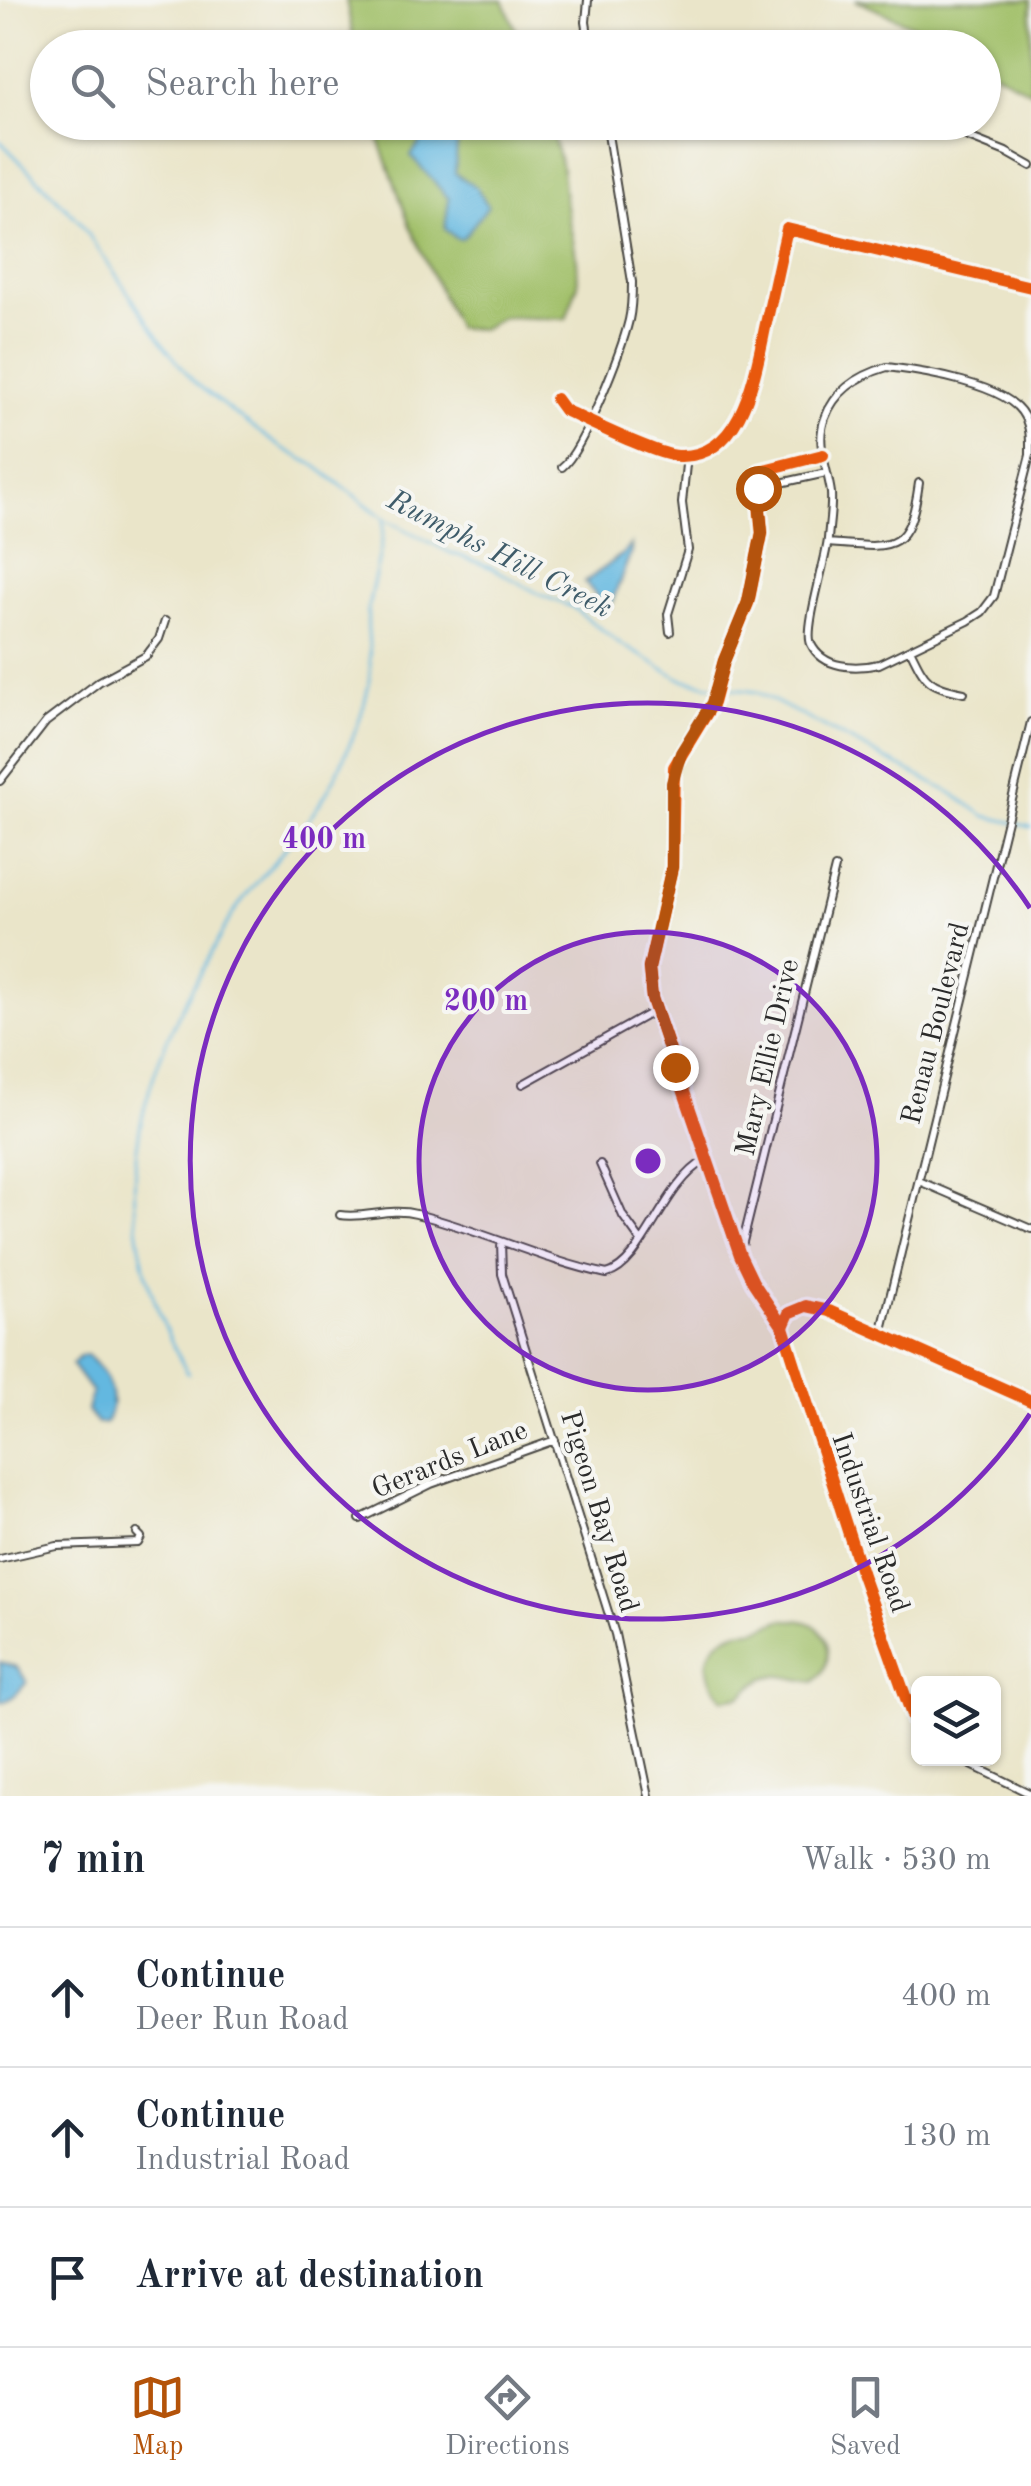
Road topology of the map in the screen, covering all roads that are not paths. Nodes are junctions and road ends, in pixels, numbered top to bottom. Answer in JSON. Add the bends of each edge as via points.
{"nodes":[{"id":1,"x":588,"y":0,"type":"edge"},
{"id":2,"x":587,"y":30,"type":"edge"},
{"id":3,"x":609,"y":140,"type":"edge"},
{"id":4,"x":976,"y":140,"type":"edge"},
{"id":5,"x":1031,"y":166,"type":"edge"},
{"id":6,"x":1031,"y":287,"type":"edge"},
{"id":7,"x":556,"y":399,"type":"dead end"},
{"id":8,"x":590,"y":422,"type":"junction"},
{"id":9,"x":687,"y":455,"type":"junction"},
{"id":10,"x":824,"y":455,"type":"junction"},
{"id":11,"x":562,"y":468,"type":"dead end"},
{"id":12,"x":826,"y":473,"type":"junction"},
{"id":13,"x":918,"y":483,"type":"dead end"},
{"id":14,"x":758,"y":488,"type":"junction"},
{"id":15,"x":828,"y":543,"type":"junction"},
{"id":16,"x":165,"y":621,"type":"dead end"},
{"id":17,"x":670,"y":632,"type":"dead end"},
{"id":18,"x":910,"y":649,"type":"junction"},
{"id":19,"x":964,"y":693,"type":"dead end"},
{"id":20,"x":1031,"y":722,"type":"edge"},
{"id":21,"x":0,"y":765,"type":"edge"},
{"id":22,"x":2,"y":777,"type":"edge"},
{"id":23,"x":835,"y":868,"type":"dead end"},
{"id":24,"x":656,"y":1010,"type":"junction"},
{"id":25,"x":523,"y":1084,"type":"dead end"},
{"id":26,"x":706,"y":1160,"type":"junction"},
{"id":27,"x":600,"y":1164,"type":"dead end"},
{"id":28,"x":918,"y":1182,"type":"junction"},
{"id":29,"x":340,"y":1215,"type":"dead end"},
{"id":30,"x":1031,"y":1229,"type":"edge"},
{"id":31,"x":641,"y":1241,"type":"junction"},
{"id":32,"x":501,"y":1242,"type":"junction"},
{"id":33,"x":740,"y":1255,"type":"junction"},
{"id":34,"x":783,"y":1327,"type":"junction"},
{"id":35,"x":881,"y":1334,"type":"junction"},
{"id":36,"x":1031,"y":1401,"type":"edge"},
{"id":37,"x":555,"y":1440,"type":"junction"},
{"id":38,"x":360,"y":1519,"type":"dead end"},
{"id":39,"x":136,"y":1532,"type":"dead end"},
{"id":40,"x":0,"y":1559,"type":"edge"},
{"id":41,"x":911,"y":1712,"type":"edge"},
{"id":42,"x":973,"y":1766,"type":"edge"},
{"id":43,"x":1031,"y":1794,"type":"edge"},
{"id":44,"x":649,"y":1796,"type":"edge"}],
"edges":[{"from":1,"to":2,"type":"street"},
{"from":3,"to":8,"type":"street","via":[[632,306]]},
{"from":4,"to":5,"type":"street"},
{"from":6,"to":9,"type":"street","via":[[787,228],[748,399],[718,442]]},
{"from":7,"to":8,"type":"street"},
{"from":8,"to":9,"type":"street","via":[[665,453]]},
{"from":8,"to":11,"type":"street"},
{"from":9,"to":17,"type":"street","via":[[682,503],[688,550],[668,614]]},
{"from":10,"to":12,"type":"street"},
{"from":10,"to":14,"type":"street","via":[[763,468]]},
{"from":10,"to":18,"type":"street","via":[[824,420],[834,402],[860,375],[887,367],[983,388],[1024,414],[1030,455],[994,596],[968,621]]},
{"from":12,"to":14,"type":"street"},
{"from":12,"to":15,"type":"street"},
{"from":13,"to":15,"type":"street","via":[[914,518],[896,541],[883,547]]},
{"from":14,"to":24,"type":"street","name":"Industrial Road","via":[[762,533],[748,602],[712,703],[674,767],[672,867],[649,968]]},
{"from":15,"to":18,"type":"street","via":[[811,644],[826,660],[862,668]]},
{"from":16,"to":22,"type":"street","via":[[146,656],[46,722]]},
{"from":18,"to":19,"type":"street","via":[[933,686]]},
{"from":20,"to":28,"type":"street","name":"Renau Boulevard"},
{"from":21,"to":22,"type":"street"},
{"from":23,"to":33,"type":"street","name":"Mary Ellie Drive"},
{"from":24,"to":25,"type":"street"},
{"from":24,"to":26,"type":"street","name":"Industrial Road"},
{"from":26,"to":31,"type":"street","via":[[680,1180]]},
{"from":26,"to":33,"type":"street","name":"Industrial Road"},
{"from":27,"to":31,"type":"street"},
{"from":28,"to":30,"type":"street"},
{"from":28,"to":35,"type":"street","name":"Renau Boulevard"},
{"from":29,"to":32,"type":"street","via":[[410,1212]]},
{"from":31,"to":32,"type":"street","via":[[607,1274]]},
{"from":32,"to":37,"type":"street","name":"Pigeon Bay Road","via":[[500,1267]]},
{"from":33,"to":34,"type":"street","name":"Industrial Road"},
{"from":34,"to":35,"type":"street","via":[[789,1312],[806,1306]]},
{"from":34,"to":41,"type":"street","name":"Industrial Road"},
{"from":35,"to":36,"type":"street"},
{"from":37,"to":38,"type":"street","name":"Gerards Lane","via":[[431,1484]]},
{"from":37,"to":44,"type":"street","name":"Pigeon Bay Road","via":[[616,1634]]},
{"from":39,"to":40,"type":"street","via":[[138,1543],[57,1546]]},
{"from":42,"to":43,"type":"street"}]}
